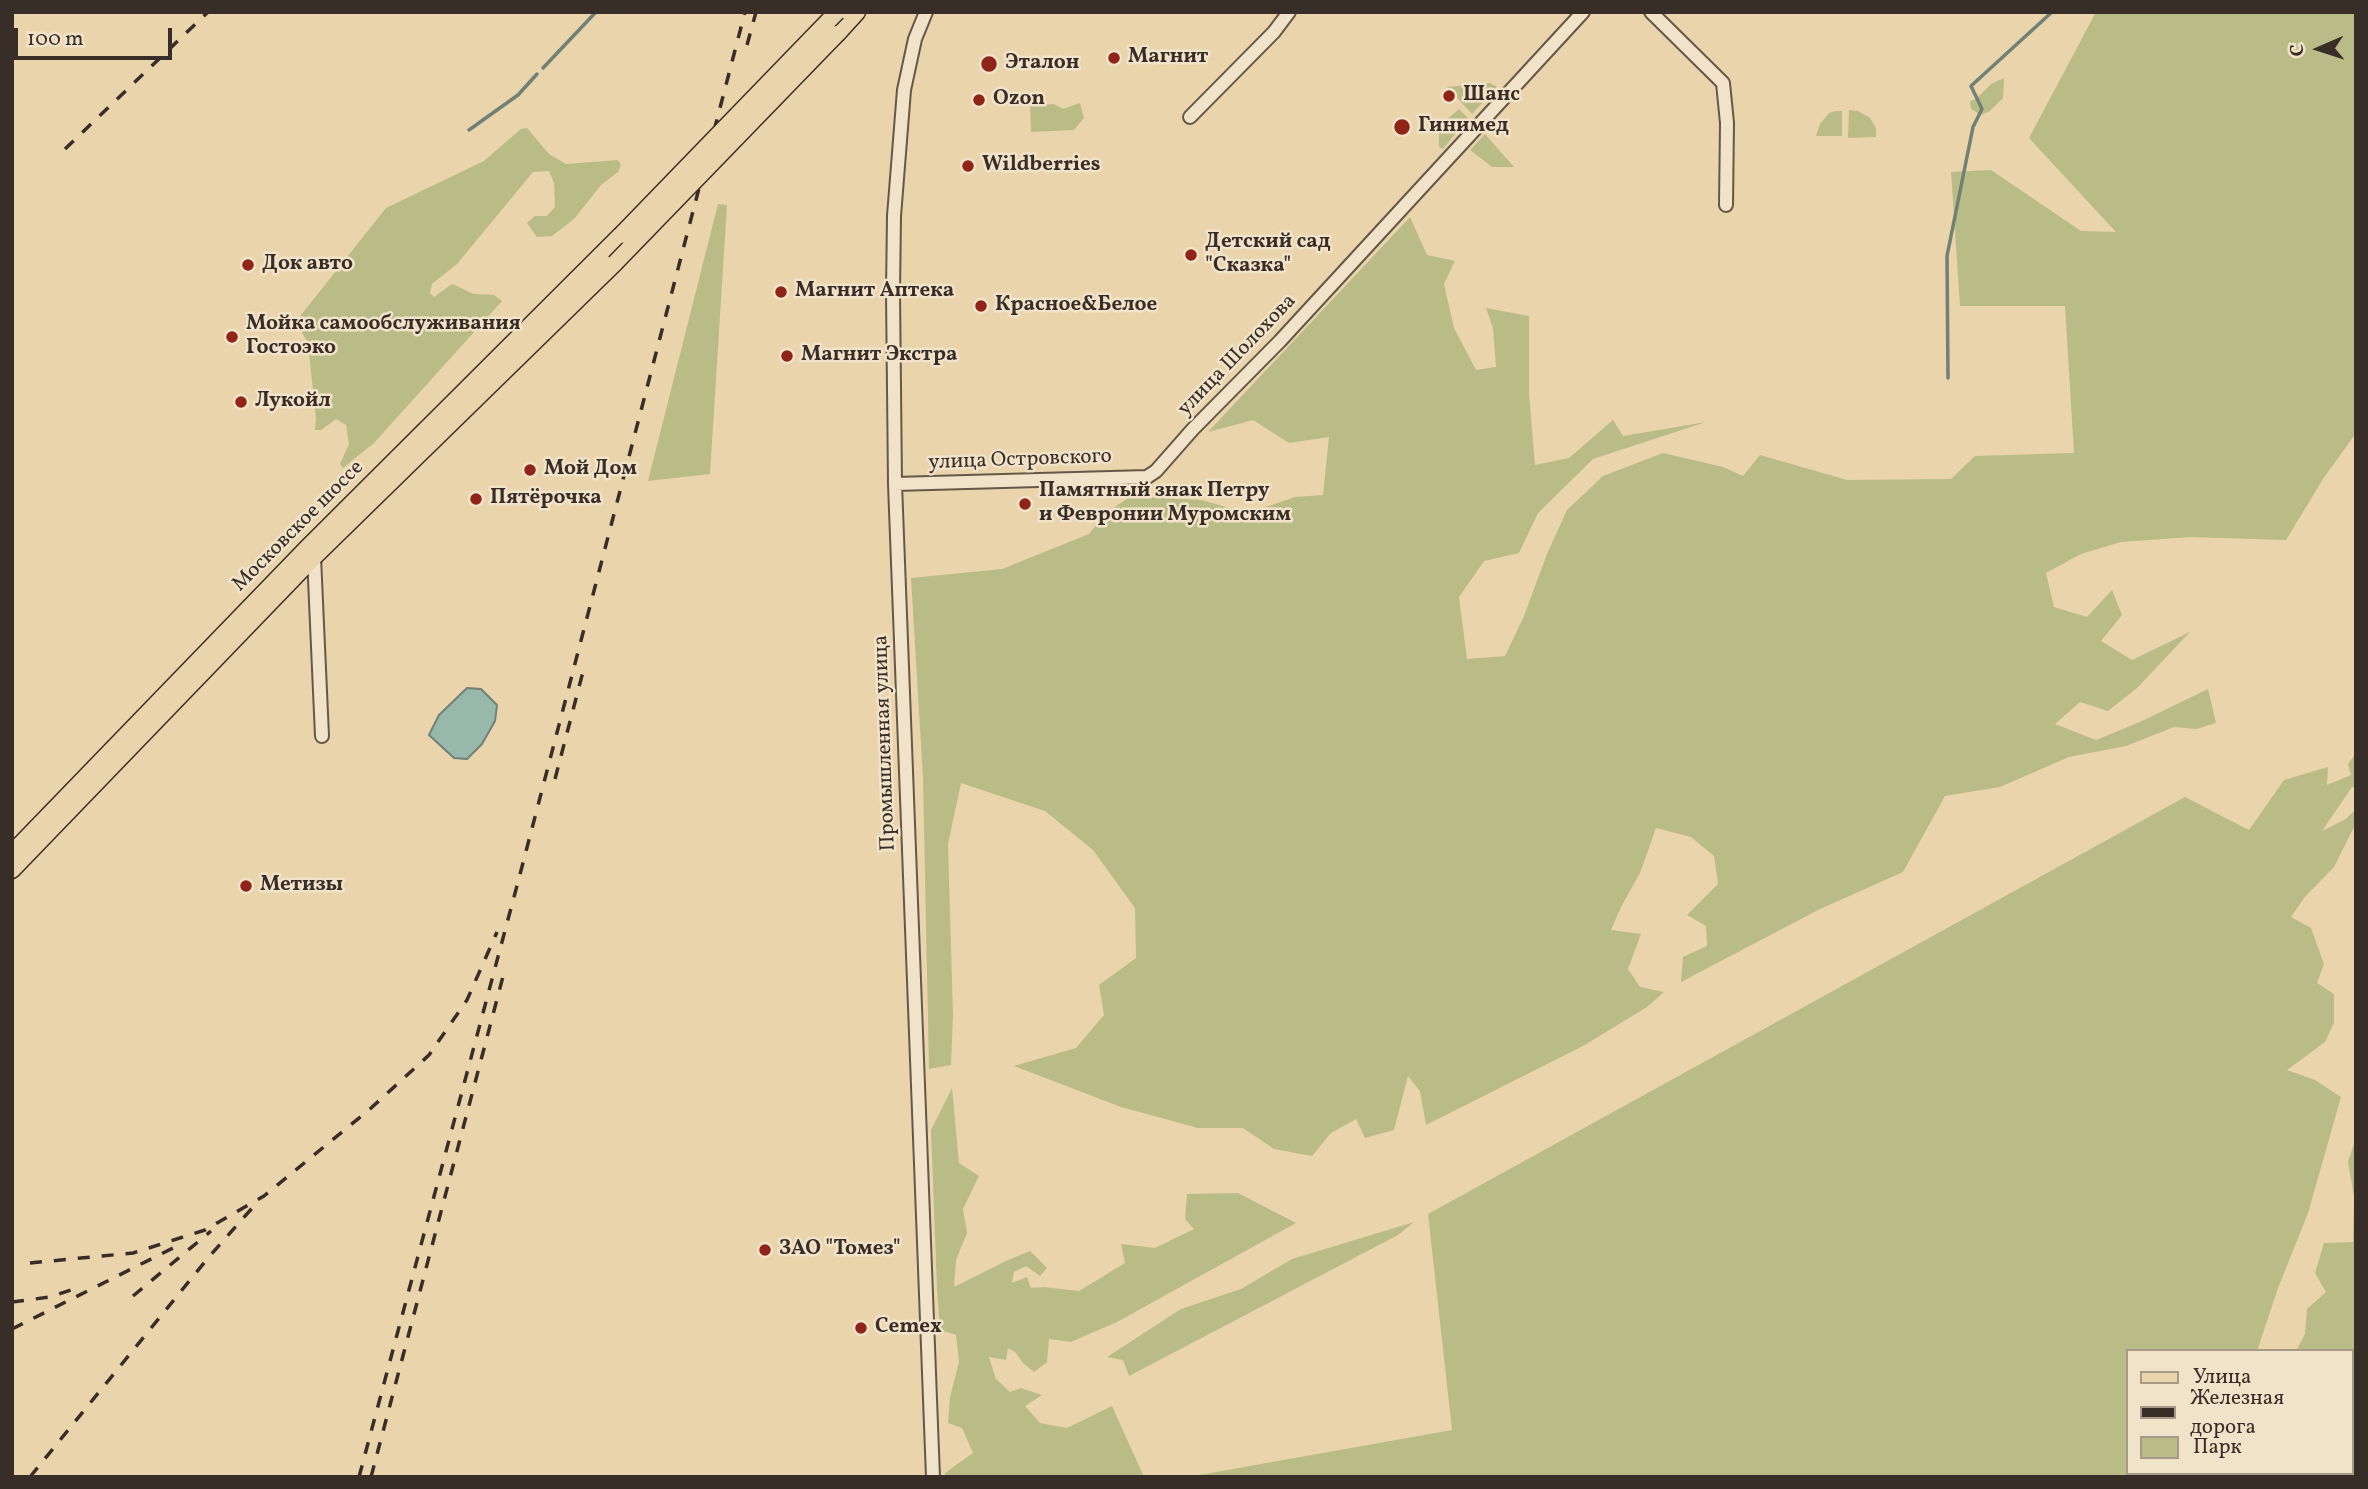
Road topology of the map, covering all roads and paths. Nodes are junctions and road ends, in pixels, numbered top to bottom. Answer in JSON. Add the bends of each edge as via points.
{"nodes":[{"id":1,"x":837,"y":12,"type":"edge"},
{"id":2,"x":857,"y":12,"type":"edge"},
{"id":3,"x":926,"y":12,"type":"edge"},
{"id":4,"x":1289,"y":12,"type":"edge"},
{"id":5,"x":1583,"y":12,"type":"edge"},
{"id":6,"x":1651,"y":12,"type":"edge"},
{"id":7,"x":1189,"y":117,"type":"dead end"},
{"id":8,"x":1727,"y":205,"type":"dead end"},
{"id":9,"x":1147,"y":477,"type":"joint"},
{"id":10,"x":895,"y":484,"type":"junction"},
{"id":11,"x":311,"y":553,"type":"junction"},
{"id":12,"x":322,"y":736,"type":"dead end"},
{"id":13,"x":12,"y":853,"type":"edge"},
{"id":14,"x":12,"y":870,"type":"edge"},
{"id":15,"x":933,"y":1477,"type":"edge"}],
"edges":[{"from":1,"to":11,"type":"main road","name":"Московское шоссе","bridge":true},
{"from":2,"to":11,"type":"main road","name":"Московское шоссе","bridge":true,"via":[[615,262]]},
{"from":3,"to":10,"type":"street","name":"Промышленная улица","via":[[915,38],[904,90],[895,196]]},
{"from":4,"to":7,"type":"street"},
{"from":5,"to":9,"type":"street","name":"улица Шолохова","via":[[1280,341]]},
{"from":6,"to":8,"type":"street","via":[[1723,83]]},
{"from":9,"to":10,"type":"street","name":"улица Островского"},
{"from":10,"to":15,"type":"street","name":"Промышленная улица"},
{"from":11,"to":12,"type":"street"},
{"from":11,"to":13,"type":"main road","name":"Московское шоссе"},
{"from":11,"to":14,"type":"main road","name":"Московское шоссе"}]}
